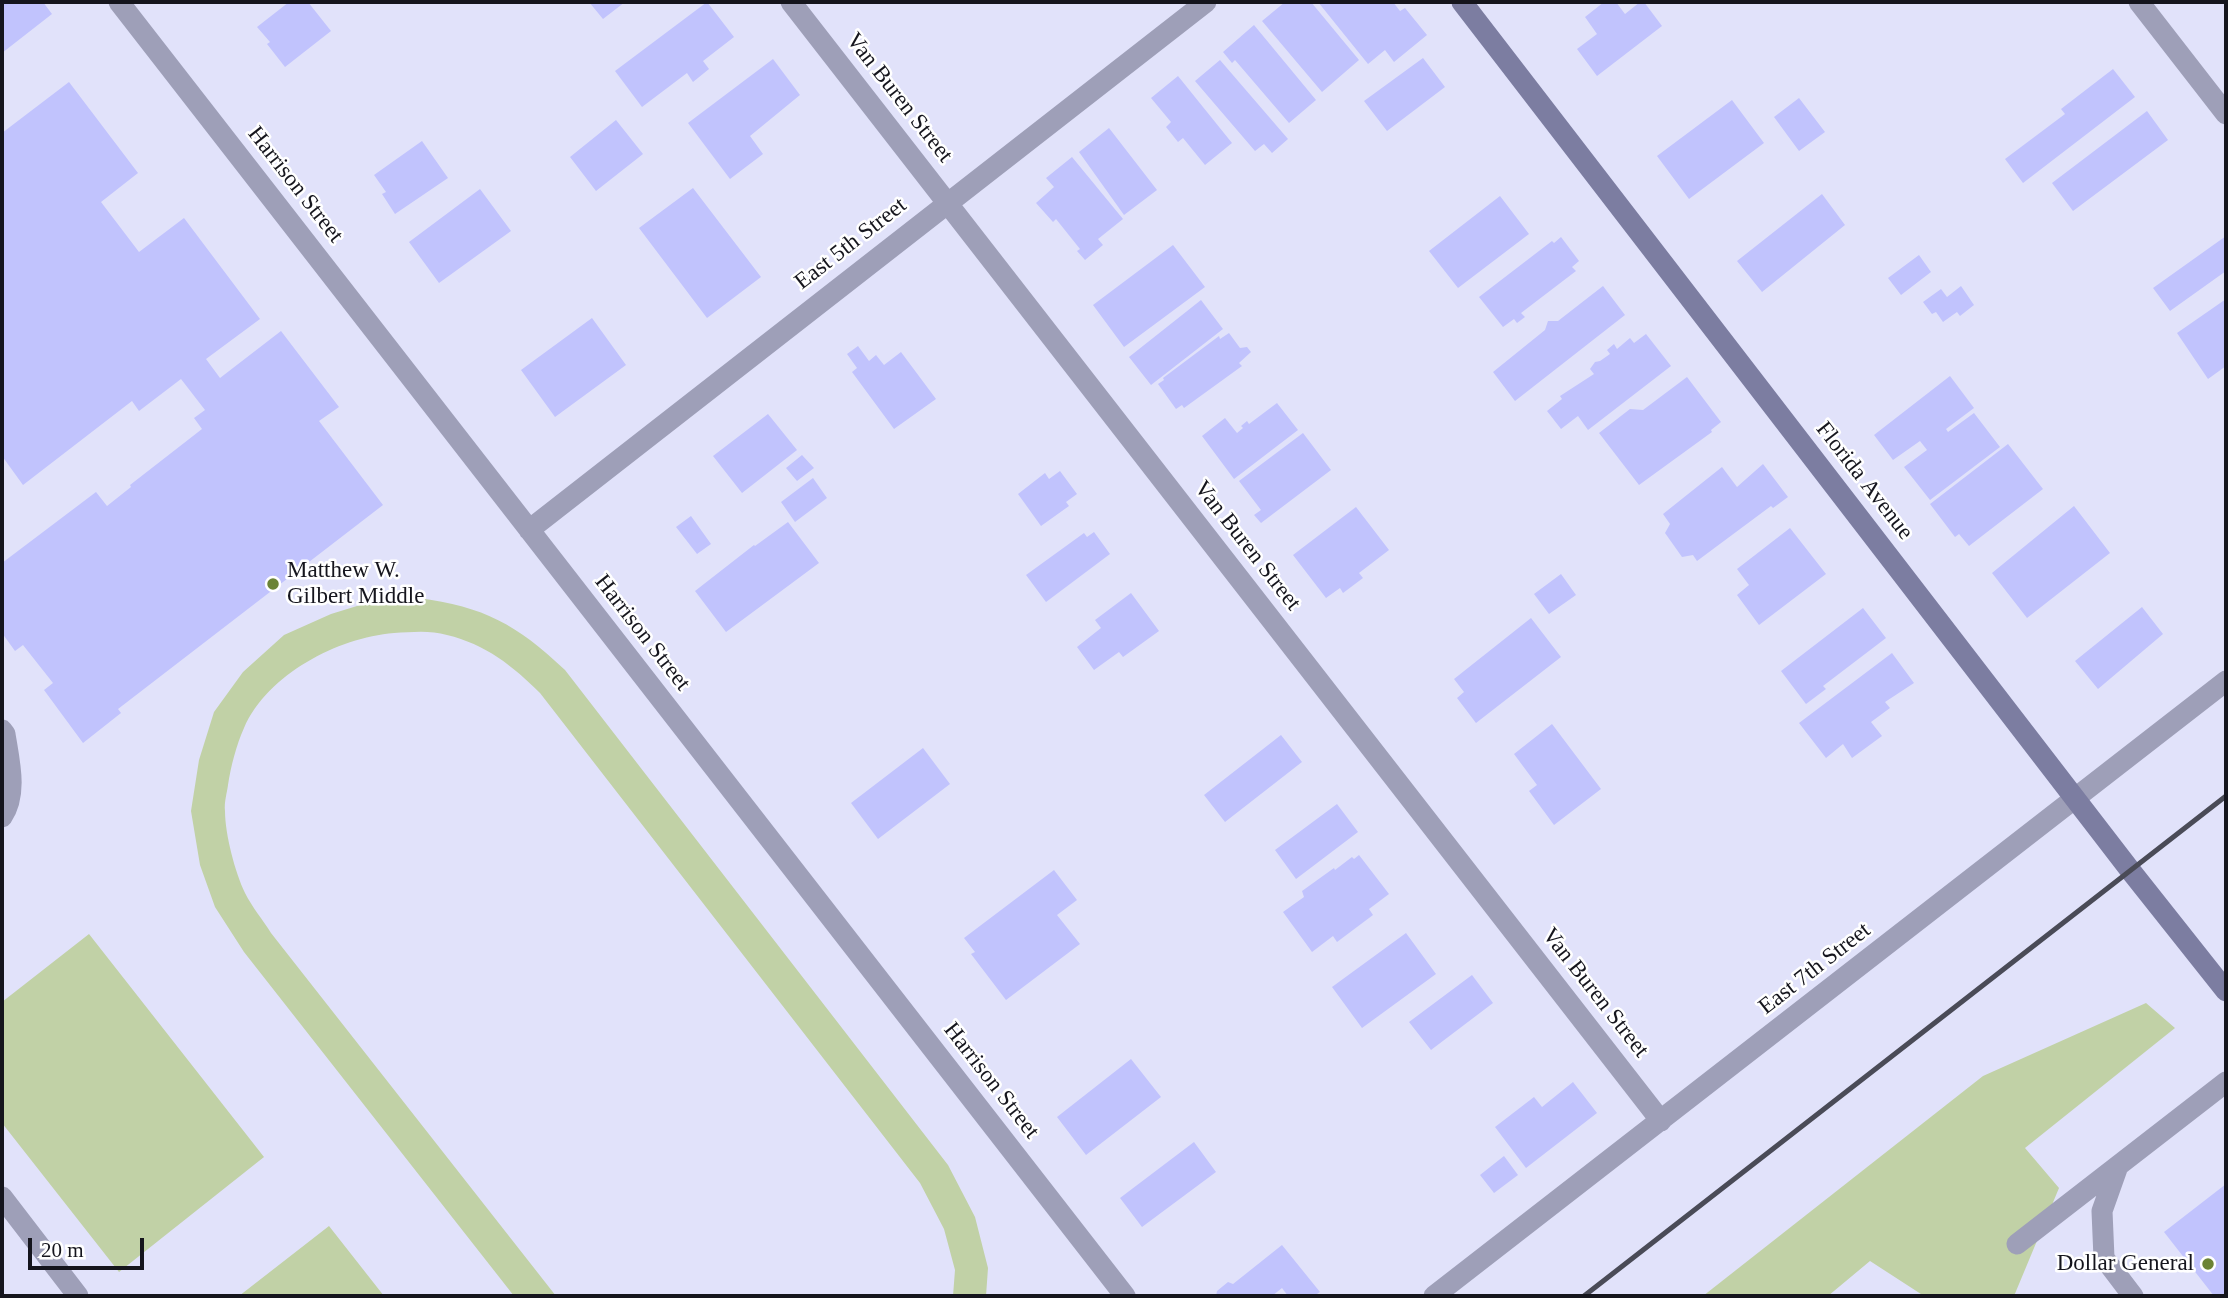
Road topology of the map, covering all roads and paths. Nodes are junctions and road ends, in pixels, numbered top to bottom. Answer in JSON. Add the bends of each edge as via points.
{"nodes":[{"id":1,"x":119,"y":2,"type":"edge"},
{"id":2,"x":791,"y":2,"type":"edge"},
{"id":3,"x":1206,"y":2,"type":"edge"},
{"id":4,"x":1462,"y":2,"type":"edge"},
{"id":5,"x":2139,"y":2,"type":"edge"},
{"id":6,"x":2226,"y":114,"type":"edge"},
{"id":7,"x":947,"y":202,"type":"junction"},
{"id":8,"x":529,"y":530,"type":"junction"},
{"id":9,"x":2226,"y":681,"type":"edge"},
{"id":10,"x":2,"y":730,"type":"edge"},
{"id":11,"x":2076,"y":799,"type":"junction"},
{"id":12,"x":2,"y":817,"type":"edge"},
{"id":13,"x":2226,"y":991,"type":"edge"},
{"id":14,"x":2226,"y":1082,"type":"edge"},
{"id":15,"x":1661,"y":1121,"type":"junction"},
{"id":16,"x":2118,"y":1166,"type":"junction"},
{"id":17,"x":2,"y":1197,"type":"edge"},
{"id":18,"x":2017,"y":1244,"type":"dead end"},
{"id":19,"x":78,"y":1296,"type":"edge"},
{"id":20,"x":1125,"y":1296,"type":"edge"},
{"id":21,"x":1434,"y":1296,"type":"edge"},
{"id":22,"x":2133,"y":1296,"type":"edge"}],
"edges":[{"from":1,"to":8,"type":"street","name":"Harrison Street"},
{"from":2,"to":7,"type":"street","name":"Van Buren Street"},
{"from":3,"to":7,"type":"street","name":"East 5th Street"},
{"from":4,"to":11,"type":"street","name":"Florida Avenue"},
{"from":5,"to":6,"type":"street"},
{"from":7,"to":8,"type":"street","name":"East 5th Street"},
{"from":7,"to":15,"type":"street","name":"Van Buren Street"},
{"from":8,"to":20,"type":"street","name":"Harrison Street"},
{"from":9,"to":11,"type":"street","name":"East 7th Street"},
{"from":10,"to":12,"type":"street","via":[[12,775]]},
{"from":11,"to":13,"type":"street","name":"Florida Avenue"},
{"from":11,"to":15,"type":"street","name":"East 7th Street"},
{"from":14,"to":16,"type":"street"},
{"from":15,"to":21,"type":"street","name":"East 7th Street"},
{"from":16,"to":18,"type":"street"},
{"from":16,"to":22,"type":"street","via":[[2102,1211],[2104,1258]]},
{"from":17,"to":19,"type":"street"}]}
